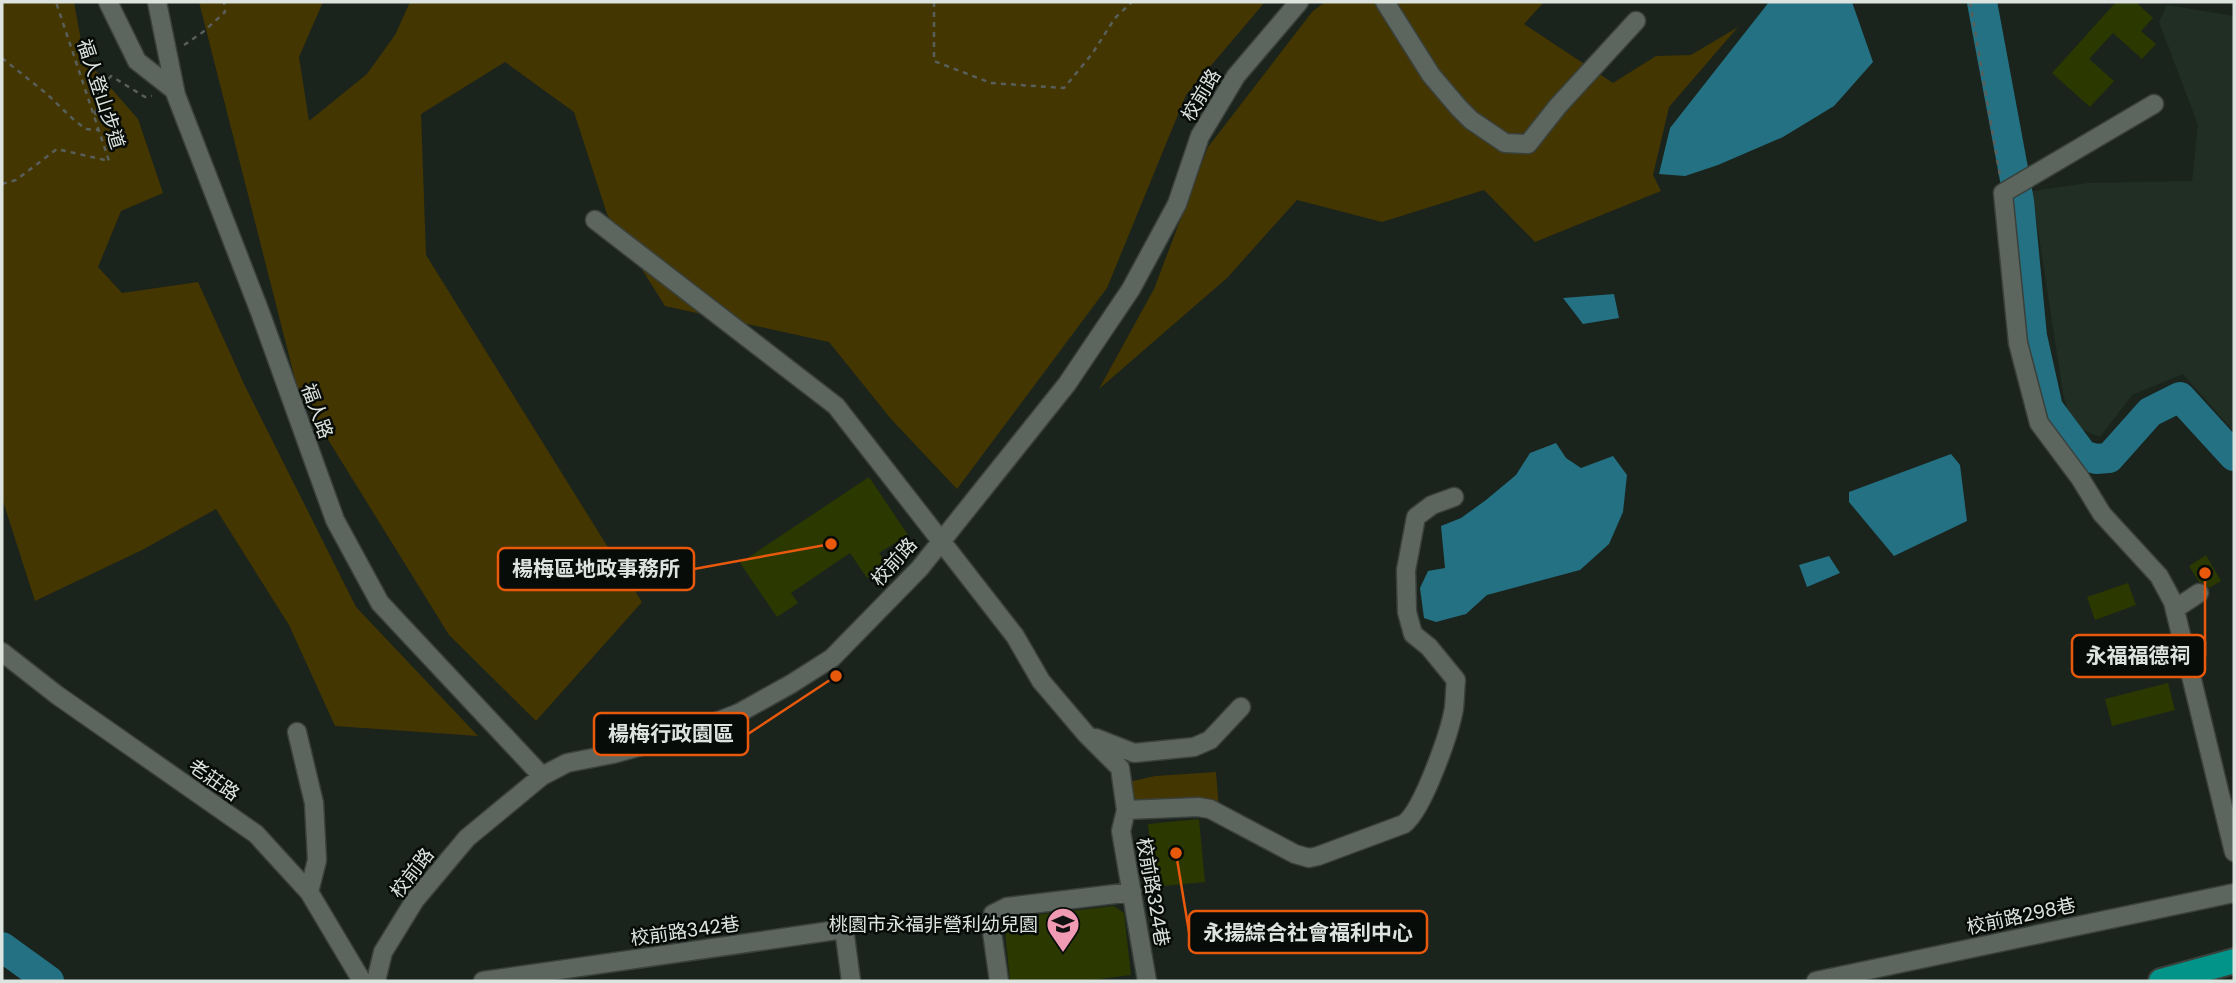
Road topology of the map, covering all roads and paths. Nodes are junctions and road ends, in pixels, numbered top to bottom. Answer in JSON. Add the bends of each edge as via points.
{"nodes":[{"id":1,"x":56,"y":2,"type":"edge"},
{"id":2,"x":108,"y":2,"type":"edge"},
{"id":3,"x":157,"y":2,"type":"edge"},
{"id":4,"x":224,"y":2,"type":"edge"},
{"id":5,"x":934,"y":2,"type":"edge"},
{"id":6,"x":1132,"y":2,"type":"edge"},
{"id":7,"x":1299,"y":2,"type":"edge"},
{"id":8,"x":1385,"y":2,"type":"edge"},
{"id":9,"x":1970,"y":2,"type":"edge"},
{"id":10,"x":1636,"y":21,"type":"dead end"},
{"id":11,"x":168,"y":55,"type":"junction"},
{"id":12,"x":2,"y":58,"type":"edge"},
{"id":13,"x":175,"y":92,"type":"junction"},
{"id":14,"x":2154,"y":104,"type":"dead end"},
{"id":15,"x":94,"y":117,"type":"junction"},
{"id":16,"x":99,"y":130,"type":"junction"},
{"id":17,"x":2,"y":184,"type":"edge"},
{"id":18,"x":2003,"y":194,"type":"junction"},
{"id":19,"x":595,"y":220,"type":"dead end"},
{"id":20,"x":1454,"y":497,"type":"dead end"},
{"id":21,"x":942,"y":540,"type":"junction"},
{"id":22,"x":2199,"y":593,"type":"dead end"},
{"id":23,"x":2175,"y":609,"type":"junction"},
{"id":24,"x":2,"y":652,"type":"edge"},
{"id":25,"x":1241,"y":707,"type":"dead end"},
{"id":26,"x":298,"y":732,"type":"dead end"},
{"id":27,"x":1086,"y":734,"type":"junction"},
{"id":28,"x":542,"y":776,"type":"junction"},
{"id":29,"x":1126,"y":810,"type":"junction"},
{"id":30,"x":2234,"y":852,"type":"edge"},
{"id":31,"x":309,"y":892,"type":"junction"},
{"id":32,"x":1132,"y":892,"type":"junction"},
{"id":33,"x":2234,"y":893,"type":"edge"},
{"id":34,"x":993,"y":914,"type":"junction"},
{"id":35,"x":843,"y":932,"type":"junction"},
{"id":36,"x":2234,"y":961,"type":"edge"},
{"id":37,"x":362,"y":981,"type":"edge"},
{"id":38,"x":376,"y":981,"type":"edge"},
{"id":39,"x":483,"y":981,"type":"edge"},
{"id":40,"x":851,"y":981,"type":"edge"},
{"id":41,"x":999,"y":981,"type":"edge"},
{"id":42,"x":1147,"y":981,"type":"edge"},
{"id":43,"x":1816,"y":981,"type":"edge"},
{"id":44,"x":2161,"y":981,"type":"edge"}],
"edges":[{"from":1,"to":15,"type":"path","name":"福人登山步道"},
{"from":2,"to":13,"type":"street","via":[[137,61]]},
{"from":3,"to":11,"type":"street","name":"福人路"},
{"from":4,"to":11,"type":"path","via":[[225,12]]},
{"from":5,"to":6,"type":"path","via":[[934,61],[991,83],[1064,88]]},
{"from":7,"to":21,"type":"street","name":"校前路","via":[[1236,76],[1200,135],[1177,204],[1131,289],[1067,384]]},
{"from":8,"to":10,"type":"street","via":[[1445,92],[1471,120],[1505,143],[1528,144]]},
{"from":9,"to":18,"type":"path"},
{"from":11,"to":13,"type":"street","name":"福人路"},
{"from":12,"to":16,"type":"path","via":[[86,129]]},
{"from":13,"to":15,"type":"path","via":[[145,97],[111,76],[99,90]]},
{"from":13,"to":28,"type":"street","name":"福人路","via":[[341,532],[380,603]]},
{"from":14,"to":18,"type":"street"},
{"from":15,"to":16,"type":"path","name":"福人登山步道"},
{"from":16,"to":17,"type":"path","name":"福人登山步道","via":[[109,161],[57,149],[16,180]]},
{"from":18,"to":23,"type":"street","via":[[2018,343],[2039,423],[2102,514],[2159,576]]},
{"from":19,"to":21,"type":"street","name":"校前路324巷","via":[[836,406]]},
{"from":20,"to":29,"type":"street","via":[[1416,517],[1406,569],[1407,612],[1413,634],[1455,680],[1454,709],[1410,819],[1309,858],[1210,809]]},
{"from":21,"to":27,"type":"street","name":"校前路324巷","via":[[1015,636],[1041,681]]},
{"from":21,"to":28,"type":"street","name":"校前路","via":[[832,658],[791,684],[688,733],[566,763]]},
{"from":22,"to":23,"type":"street"},
{"from":23,"to":30,"type":"street"},
{"from":24,"to":31,"type":"street","name":"老莊路","via":[[256,834]]},
{"from":25,"to":27,"type":"street","via":[[1210,740],[1194,747],[1134,753]]},
{"from":26,"to":31,"type":"street","via":[[314,803],[317,860]]},
{"from":27,"to":29,"type":"street","name":"校前路324巷","via":[[1120,768]]},
{"from":28,"to":38,"type":"street","name":"校前路","via":[[467,838],[415,900],[383,952]]},
{"from":29,"to":32,"type":"street","name":"校前路324巷","via":[[1121,831]]},
{"from":31,"to":37,"type":"street","name":"老莊路"},
{"from":32,"to":34,"type":"street","via":[[1007,907]]},
{"from":32,"to":42,"type":"street","name":"校前路324巷"},
{"from":33,"to":43,"type":"street","name":"校前路298巷"},
{"from":34,"to":35,"type":"path"},
{"from":34,"to":41,"type":"street"},
{"from":35,"to":39,"type":"street","name":"校前路342巷"},
{"from":35,"to":40,"type":"street"},
{"from":36,"to":44,"type":"highway"}]}
